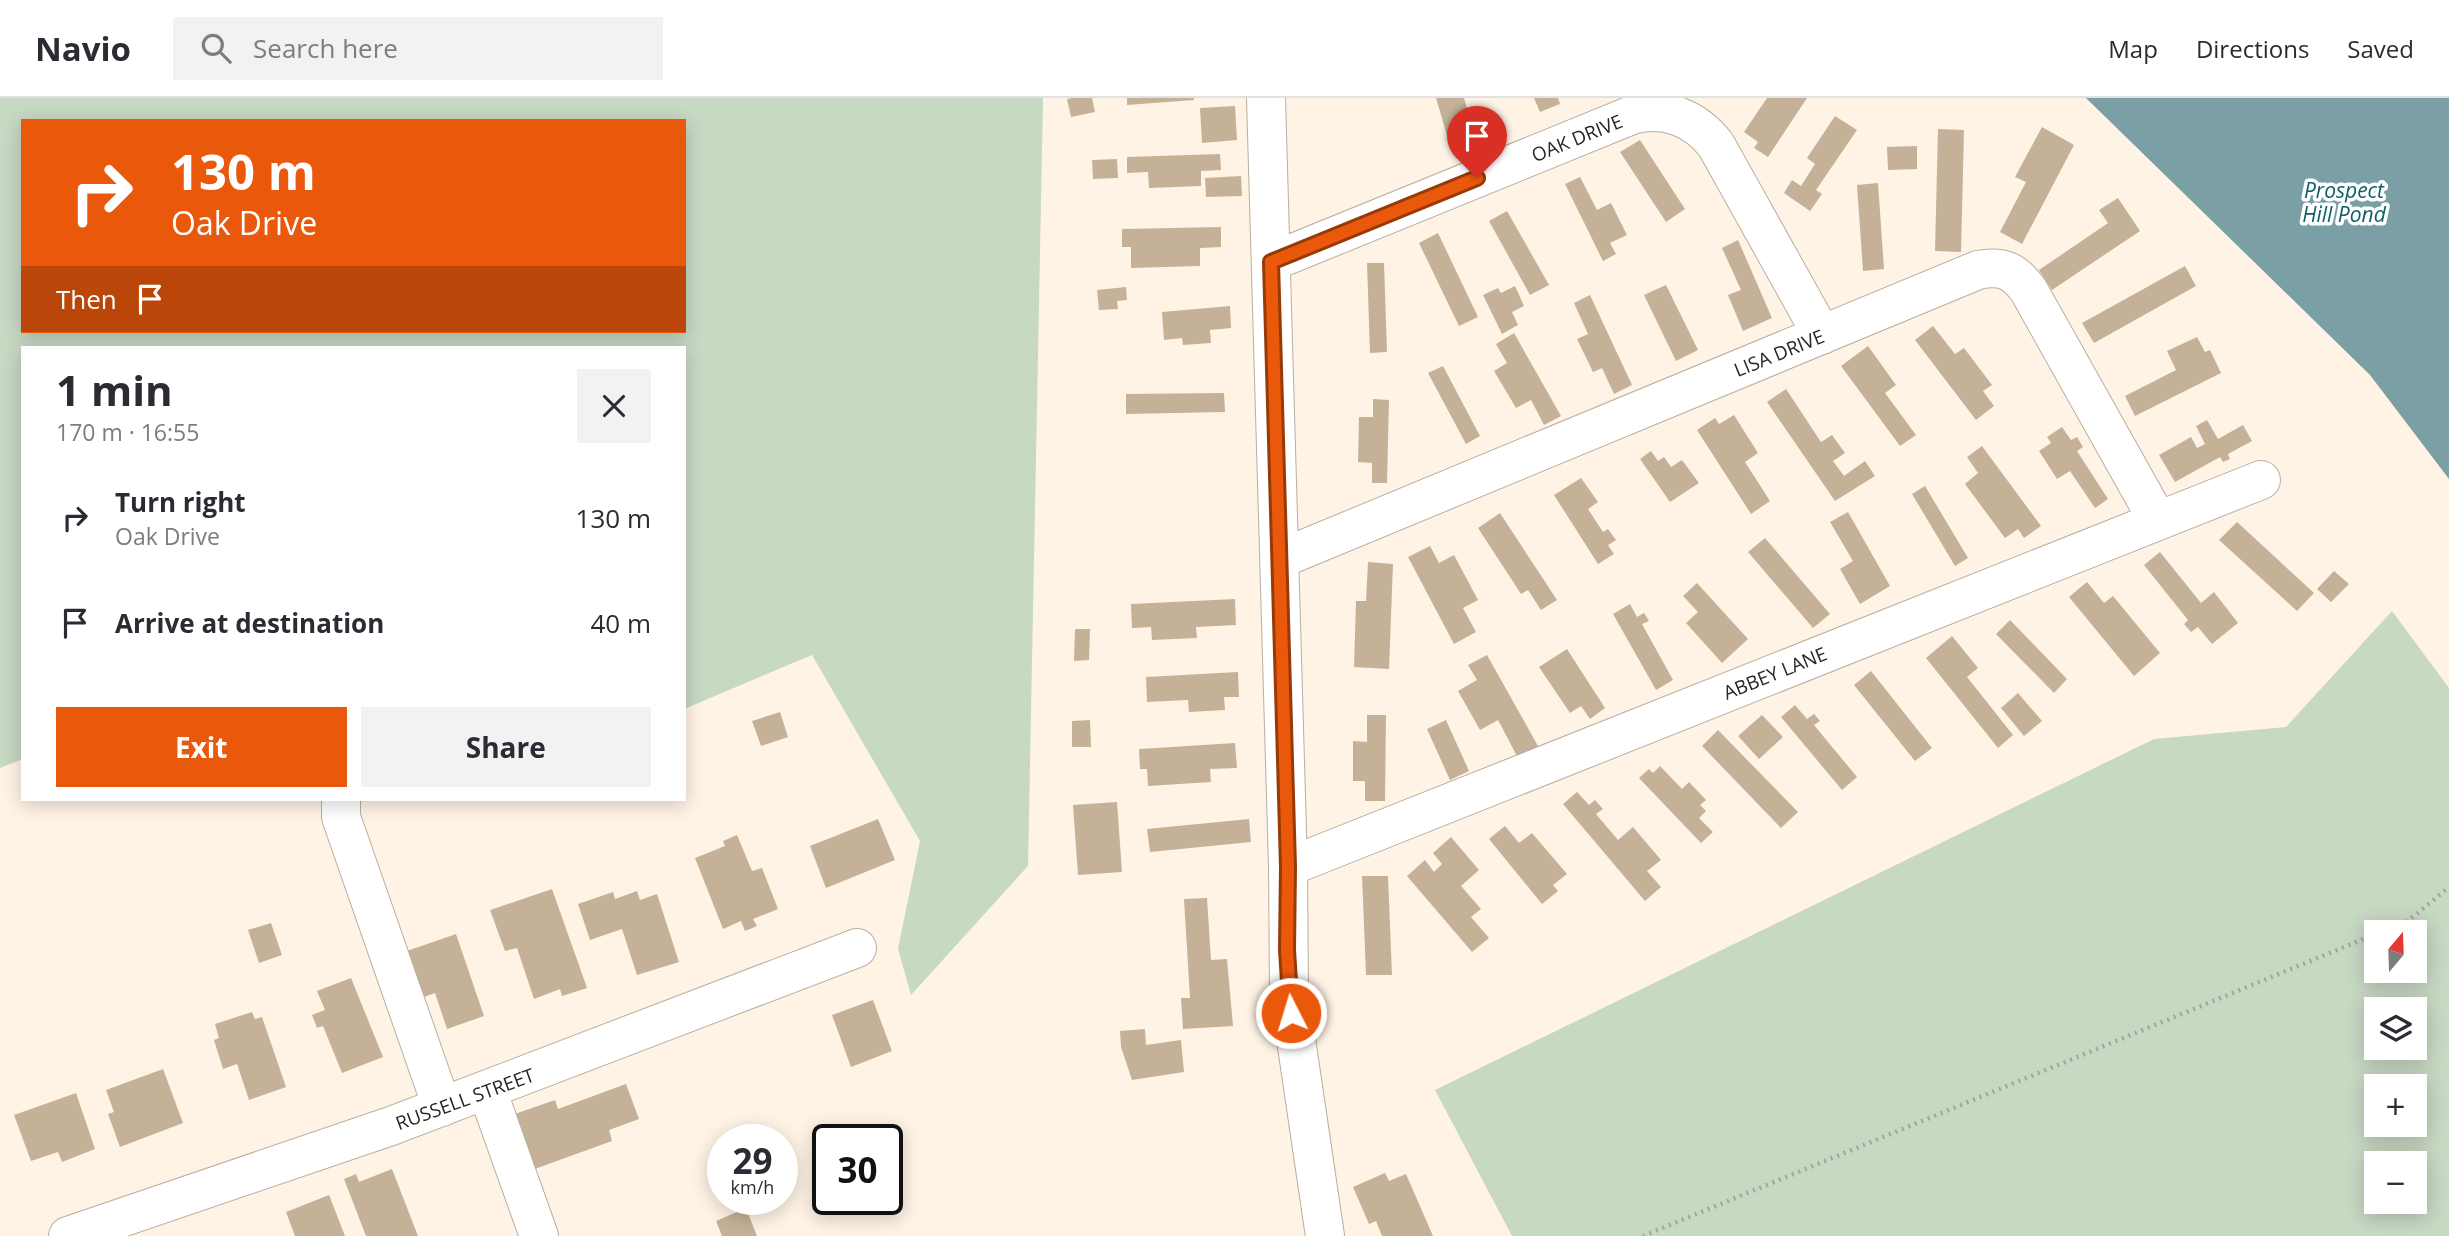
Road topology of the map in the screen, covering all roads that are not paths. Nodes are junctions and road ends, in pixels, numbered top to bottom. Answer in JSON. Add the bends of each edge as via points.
{"nodes":[{"id":1,"x":1266,"y":98,"type":"edge"},
{"id":2,"x":1271,"y":262,"type":"junction"},
{"id":3,"x":1822,"y":335,"type":"junction"},
{"id":4,"x":2261,"y":480,"type":"dead end"},
{"id":5,"x":2158,"y":521,"type":"junction"},
{"id":6,"x":1279,"y":559,"type":"junction"},
{"id":7,"x":341,"y":801,"type":"edge"},
{"id":8,"x":1288,"y":867,"type":"junction"},
{"id":9,"x":857,"y":948,"type":"dead end"},
{"id":10,"x":487,"y":1090,"type":"junction"},
{"id":11,"x":442,"y":1107,"type":"junction"},
{"id":12,"x":68,"y":1236,"type":"edge"},
{"id":13,"x":538,"y":1236,"type":"edge"},
{"id":14,"x":1325,"y":1236,"type":"edge"}],
"edges":[{"from":1,"to":2,"type":"street"},
{"from":2,"to":3,"type":"street","name":"OAK DRIVE","via":[[1632,115],[1667,113],[1689,120],[1716,145]]},
{"from":2,"to":6,"type":"street"},
{"from":3,"to":5,"type":"street","name":"LISA DRIVE","via":[[1978,270],[2012,272],[2029,291]]},
{"from":3,"to":6,"type":"street","name":"LISA DRIVE"},
{"from":4,"to":5,"type":"street","name":"ABBEY LANE"},
{"from":5,"to":8,"type":"street","name":"ABBEY LANE"},
{"from":6,"to":8,"type":"street"},
{"from":7,"to":11,"type":"street","via":[[341,817]]},
{"from":8,"to":14,"type":"street","via":[[1289,992]]},
{"from":9,"to":10,"type":"street","name":"RUSSELL STREET"},
{"from":10,"to":11,"type":"street","name":"RUSSELL STREET"},
{"from":10,"to":13,"type":"street"},
{"from":11,"to":12,"type":"street","name":"RUSSELL STREET"}]}
